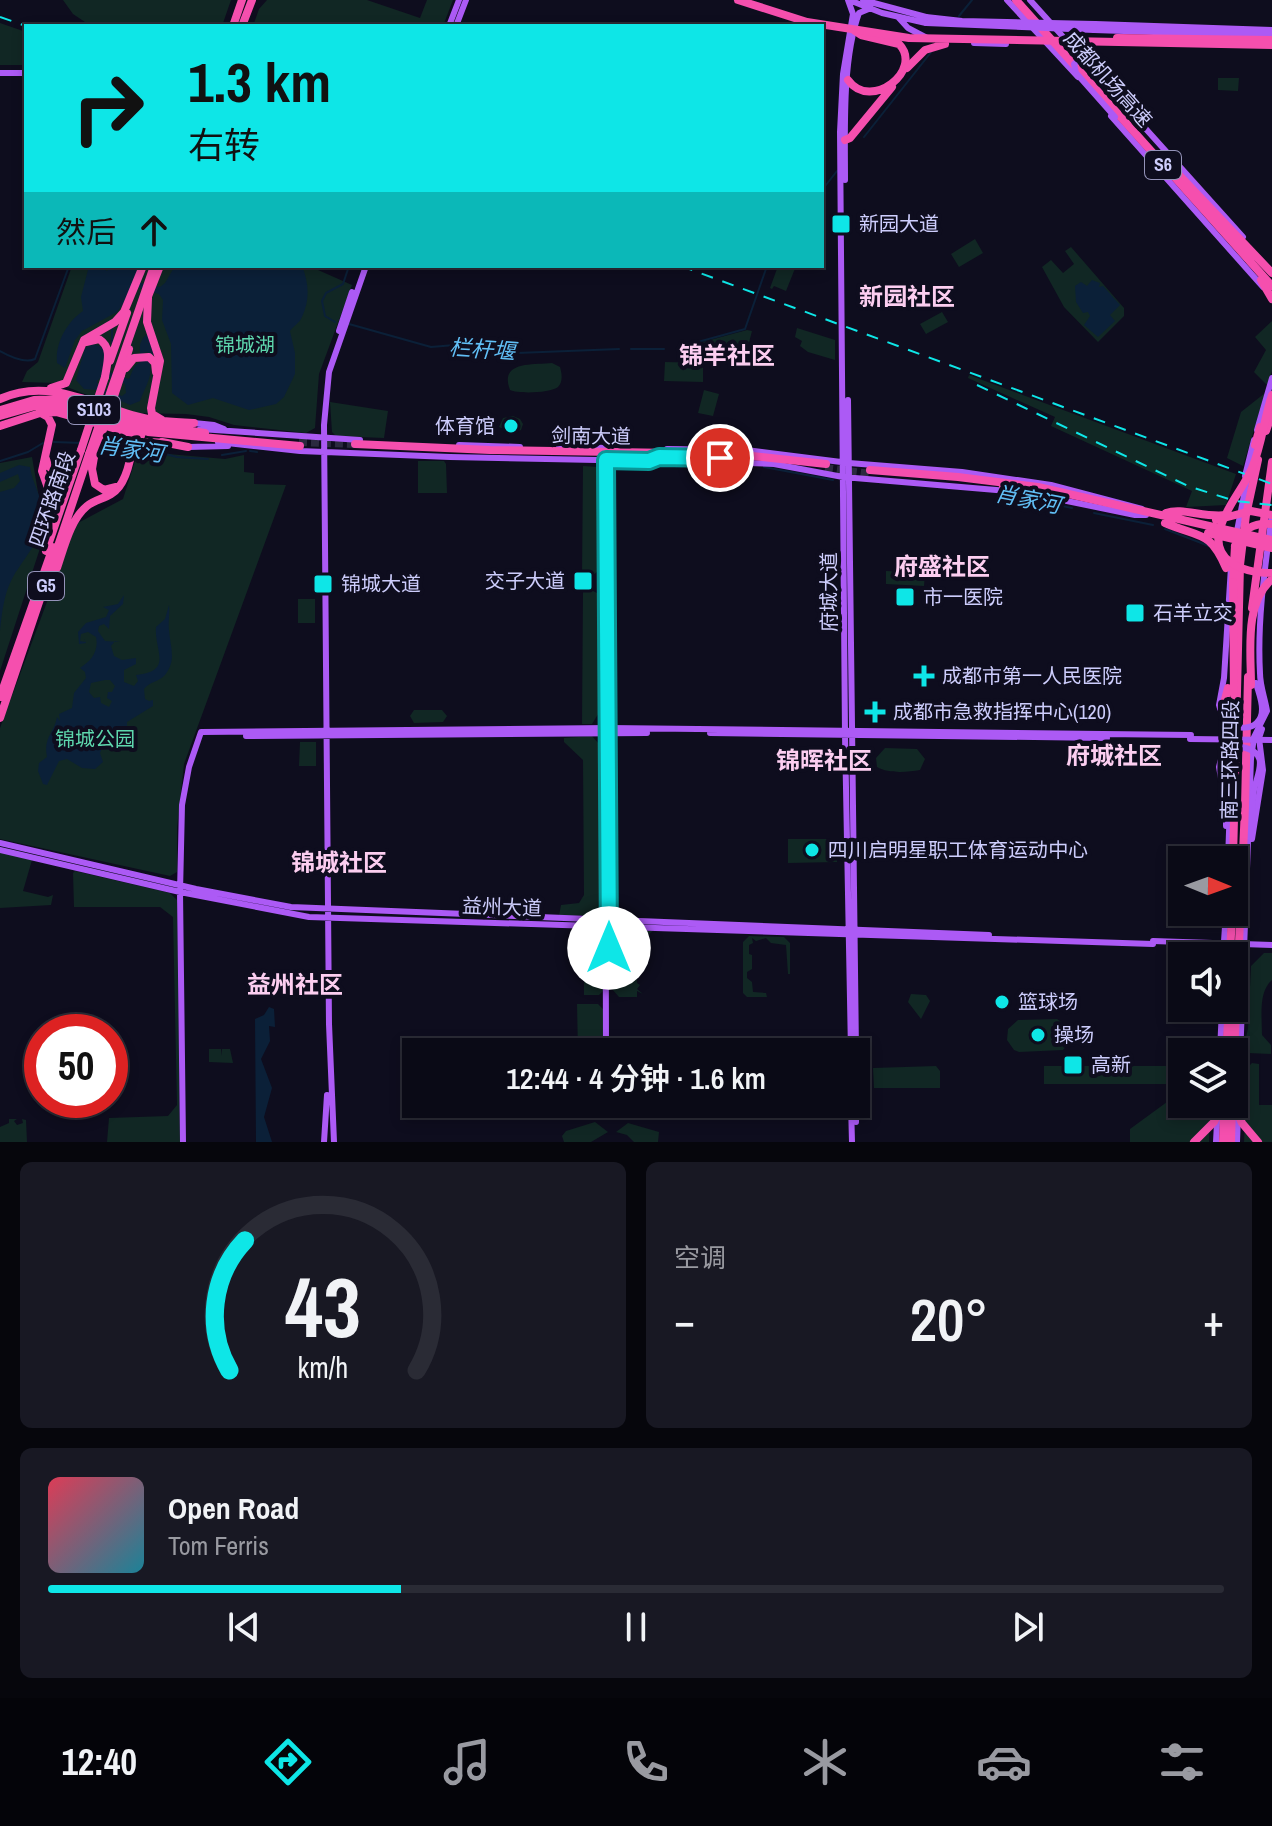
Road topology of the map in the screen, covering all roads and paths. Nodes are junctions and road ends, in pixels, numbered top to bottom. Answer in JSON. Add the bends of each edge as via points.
{"nodes":[{"id":1,"x":242,"y":0,"type":"edge"},
{"id":2,"x":251,"y":0,"type":"edge"},
{"id":3,"x":459,"y":0,"type":"edge"},
{"id":4,"x":466,"y":0,"type":"edge"},
{"id":5,"x":738,"y":0,"type":"edge"},
{"id":6,"x":849,"y":0,"type":"edge"},
{"id":7,"x":863,"y":0,"type":"edge"},
{"id":8,"x":1007,"y":0,"type":"edge"},
{"id":9,"x":1018,"y":0,"type":"edge"},
{"id":10,"x":1030,"y":0,"type":"edge"},
{"id":11,"x":757,"y":1,"type":"edge"},
{"id":12,"x":871,"y":8,"type":"junction"},
{"id":13,"x":898,"y":17,"type":"junction"},
{"id":14,"x":926,"y":20,"type":"junction"},
{"id":15,"x":239,"y":22,"type":"edge"},
{"id":16,"x":450,"y":24,"type":"edge"},
{"id":17,"x":457,"y":24,"type":"edge"},
{"id":18,"x":821,"y":24,"type":"edge"},
{"id":19,"x":824,"y":25,"type":"edge"},
{"id":20,"x":855,"y":31,"type":"junction"},
{"id":21,"x":1272,"y":38,"type":"edge"},
{"id":22,"x":976,"y":41,"type":"junction"},
{"id":23,"x":1058,"y":54,"type":"junction"},
{"id":24,"x":906,"y":68,"type":"junction"},
{"id":25,"x":24,"y":71,"type":"edge"},
{"id":26,"x":0,"y":72,"type":"edge"},
{"id":27,"x":848,"y":80,"type":"junction"},
{"id":28,"x":1105,"y":96,"type":"junction"},
{"id":29,"x":1148,"y":131,"type":"junction"},
{"id":30,"x":844,"y":136,"type":"junction"},
{"id":31,"x":1137,"y":147,"type":"junction"},
{"id":32,"x":1168,"y":165,"type":"junction"},
{"id":33,"x":1184,"y":188,"type":"junction"},
{"id":34,"x":150,"y":268,"type":"edge"},
{"id":35,"x":150,"y":268,"type":"edge"},
{"id":36,"x":151,"y":268,"type":"edge"},
{"id":37,"x":362,"y":268,"type":"edge"},
{"id":38,"x":1272,"y":271,"type":"edge"},
{"id":39,"x":1272,"y":291,"type":"edge"},
{"id":40,"x":133,"y":294,"type":"junction"},
{"id":41,"x":148,"y":298,"type":"junction"},
{"id":42,"x":121,"y":375,"type":"junction"},
{"id":43,"x":105,"y":377,"type":"junction"},
{"id":44,"x":1272,"y":378,"type":"edge"},
{"id":45,"x":155,"y":382,"type":"junction"},
{"id":46,"x":1272,"y":388,"type":"edge"},
{"id":47,"x":43,"y":390,"type":"junction"},
{"id":48,"x":1272,"y":395,"type":"edge"},
{"id":49,"x":81,"y":398,"type":"junction"},
{"id":50,"x":0,"y":399,"type":"edge"},
{"id":51,"x":0,"y":413,"type":"edge"},
{"id":52,"x":40,"y":413,"type":"junction"},
{"id":53,"x":1272,"y":413,"type":"edge"},
{"id":54,"x":71,"y":414,"type":"junction"},
{"id":55,"x":132,"y":415,"type":"junction"},
{"id":56,"x":167,"y":422,"type":"junction"},
{"id":57,"x":1258,"y":425,"type":"junction"},
{"id":58,"x":0,"y":426,"type":"edge"},
{"id":59,"x":190,"y":430,"type":"junction"},
{"id":60,"x":122,"y":432,"type":"junction"},
{"id":61,"x":322,"y":438,"type":"junction"},
{"id":62,"x":165,"y":443,"type":"junction"},
{"id":63,"x":300,"y":444,"type":"junction"},
{"id":64,"x":235,"y":445,"type":"junction"},
{"id":65,"x":1255,"y":445,"type":"junction"},
{"id":66,"x":354,"y":446,"type":"junction"},
{"id":67,"x":188,"y":447,"type":"joint"},
{"id":68,"x":486,"y":448,"type":"junction"},
{"id":69,"x":637,"y":449,"type":"junction"},
{"id":70,"x":133,"y":450,"type":"junction"},
{"id":71,"x":746,"y":450,"type":"junction"},
{"id":72,"x":323,"y":451,"type":"junction"},
{"id":73,"x":87,"y":453,"type":"junction"},
{"id":74,"x":438,"y":454,"type":"junction"},
{"id":75,"x":734,"y":456,"type":"junction"},
{"id":76,"x":651,"y":457,"type":"junction"},
{"id":77,"x":604,"y":460,"type":"junction"},
{"id":78,"x":1272,"y":462,"type":"edge"},
{"id":79,"x":748,"y":463,"type":"junction"},
{"id":80,"x":846,"y":463,"type":"junction"},
{"id":81,"x":823,"y":466,"type":"junction"},
{"id":82,"x":871,"y":472,"type":"junction"},
{"id":83,"x":991,"y":476,"type":"junction"},
{"id":84,"x":846,"y":477,"type":"junction"},
{"id":85,"x":122,"y":482,"type":"junction"},
{"id":86,"x":1005,"y":484,"type":"junction"},
{"id":87,"x":1272,"y":489,"type":"edge"},
{"id":88,"x":1024,"y":492,"type":"junction"},
{"id":89,"x":1241,"y":512,"type":"junction"},
{"id":90,"x":1147,"y":513,"type":"junction"},
{"id":91,"x":1272,"y":515,"type":"edge"},
{"id":92,"x":1162,"y":517,"type":"junction"},
{"id":93,"x":1272,"y":524,"type":"edge"},
{"id":94,"x":55,"y":526,"type":"junction"},
{"id":95,"x":1214,"y":528,"type":"junction"},
{"id":96,"x":1237,"y":534,"type":"joint"},
{"id":97,"x":1271,"y":541,"type":"edge"},
{"id":98,"x":1272,"y":560,"type":"edge"},
{"id":99,"x":1258,"y":562,"type":"junction"},
{"id":100,"x":1226,"y":568,"type":"junction"},
{"id":101,"x":1269,"y":571,"type":"edge"},
{"id":102,"x":1272,"y":579,"type":"edge"},
{"id":103,"x":1227,"y":591,"type":"junction"},
{"id":104,"x":35,"y":620,"type":"junction"},
{"id":105,"x":1261,"y":620,"type":"junction"},
{"id":106,"x":1226,"y":622,"type":"junction"},
{"id":107,"x":15,"y":654,"type":"junction"},
{"id":108,"x":1254,"y":684,"type":"junction"},
{"id":109,"x":0,"y":697,"type":"edge"},
{"id":110,"x":1222,"y":711,"type":"junction"},
{"id":111,"x":1267,"y":711,"type":"junction"},
{"id":112,"x":0,"y":718,"type":"edge"},
{"id":113,"x":1242,"y":725,"type":"junction"},
{"id":114,"x":1227,"y":728,"type":"junction"},
{"id":115,"x":607,"y":731,"type":"junction"},
{"id":116,"x":849,"y":733,"type":"junction"},
{"id":117,"x":326,"y":734,"type":"junction"},
{"id":118,"x":1272,"y":738,"type":"edge"},
{"id":119,"x":1251,"y":759,"type":"junction"},
{"id":120,"x":1248,"y":837,"type":"junction"},
{"id":121,"x":0,"y":843,"type":"edge"},
{"id":122,"x":1226,"y":844,"type":"joint"},
{"id":123,"x":1230,"y":846,"type":"edge"},
{"id":124,"x":1231,"y":846,"type":"edge"},
{"id":125,"x":1247,"y":846,"type":"edge"},
{"id":126,"x":0,"y":850,"type":"edge"},
{"id":127,"x":1249,"y":850,"type":"junction"},
{"id":128,"x":1248,"y":874,"type":"edge"},
{"id":129,"x":182,"y":889,"type":"junction"},
{"id":130,"x":327,"y":909,"type":"junction"},
{"id":131,"x":327,"y":918,"type":"junction"},
{"id":132,"x":607,"y":923,"type":"junction"},
{"id":133,"x":852,"y":932,"type":"junction"},
{"id":134,"x":1272,"y":946,"type":"edge"},
{"id":135,"x":1241,"y":1022,"type":"edge"},
{"id":136,"x":608,"y":1038,"type":"edge"},
{"id":137,"x":853,"y":1038,"type":"edge"},
{"id":138,"x":854,"y":1118,"type":"edge"},
{"id":139,"x":1216,"y":1118,"type":"edge"},
{"id":140,"x":1219,"y":1118,"type":"edge"},
{"id":141,"x":1222,"y":1118,"type":"edge"},
{"id":142,"x":1232,"y":1118,"type":"edge"},
{"id":143,"x":1240,"y":1118,"type":"edge"},
{"id":144,"x":1217,"y":1130,"type":"junction"},
{"id":145,"x":1237,"y":1131,"type":"junction"},
{"id":146,"x":185,"y":1142,"type":"edge"},
{"id":147,"x":329,"y":1142,"type":"edge"},
{"id":148,"x":854,"y":1142,"type":"edge"},
{"id":149,"x":1194,"y":1142,"type":"edge"},
{"id":150,"x":1216,"y":1142,"type":"edge"},
{"id":151,"x":1223,"y":1142,"type":"edge"},
{"id":152,"x":1231,"y":1142,"type":"edge"},
{"id":153,"x":1237,"y":1142,"type":"edge"},
{"id":154,"x":1258,"y":1142,"type":"edge"}],
"edges":[{"from":1,"to":15,"type":"highway"},
{"from":2,"to":15,"type":"highway"},
{"from":3,"to":16,"type":"main road"},
{"from":4,"to":17,"type":"main road"},
{"from":5,"to":18,"type":"highway","bridge":true},
{"from":6,"to":12,"type":"main road"},
{"from":6,"to":30,"type":"main road","via":[[853,14],[843,74]]},
{"from":7,"to":14,"type":"main road"},
{"from":8,"to":23,"type":"main road","number":"S6"},
{"from":9,"to":28,"type":"highway","name":"成都机场高速","number":"S6"},
{"from":10,"to":29,"type":"main road"},
{"from":11,"to":21,"type":"highway","bridge":true,"via":[[836,23],[906,33]]},
{"from":12,"to":13,"type":"main road"},
{"from":12,"to":27,"type":"main road","via":[[856,20]]},
{"from":13,"to":14,"type":"main road"},
{"from":13,"to":23,"type":"main road","via":[[926,38],[1038,43]]},
{"from":14,"to":21,"type":"main road","bridge":true},
{"from":19,"to":20,"type":"highway","bridge":true},
{"from":20,"to":22,"type":"highway","bridge":true},
{"from":20,"to":24,"type":"highway","bridge":true,"via":[[899,44]]},
{"from":21,"to":22,"type":"highway","bridge":true},
{"from":22,"to":24,"type":"highway","bridge":true,"via":[[929,48]]},
{"from":23,"to":31,"type":"main road","number":"S6"},
{"from":24,"to":27,"type":"highway","via":[[876,92],[855,88]]},
{"from":24,"to":30,"type":"highway","via":[[850,138]]},
{"from":25,"to":26,"type":"main road"},
{"from":27,"to":30,"type":"main road"},
{"from":28,"to":32,"type":"highway","name":"成都机场高速","number":"S6"},
{"from":28,"to":33,"type":"highway","name":"成都机场高速","number":"S6","bridge":true},
{"from":29,"to":31,"type":"main road","bridge":true,"via":[[1088,59],[1074,64]]},
{"from":29,"to":38,"type":"main road"},
{"from":30,"to":80,"type":"main road","name":"府城大道"},
{"from":31,"to":39,"type":"main road","number":"S6"},
{"from":32,"to":38,"type":"highway"},
{"from":32,"to":39,"type":"highway","name":"成都机场高速","number":"S6"},
{"from":33,"to":39,"type":"highway","name":"成都机场高速","number":"S6"},
{"from":33,"to":39,"type":"highway","bridge":true},
{"from":34,"to":40,"type":"highway"},
{"from":35,"to":73,"type":"highway","name":"四环路南段","number":"G5","bridge":true},
{"from":36,"to":41,"type":"highway","bridge":true},
{"from":37,"to":61,"type":"main road","via":[[329,372]]},
{"from":40,"to":43,"type":"highway"},
{"from":40,"to":47,"type":"highway","via":[[118,320],[84,340],[62,386]]},
{"from":41,"to":42,"type":"highway","bridge":true},
{"from":41,"to":45,"type":"highway","via":[[147,322],[160,357]]},
{"from":42,"to":45,"type":"highway","via":[[134,358],[149,357],[156,368]]},
{"from":42,"to":73,"type":"highway","bridge":true},
{"from":43,"to":49,"type":"highway","via":[[108,352],[104,342],[94,338],[83,345],[69,382]]},
{"from":43,"to":73,"type":"highway","bridge":true},
{"from":44,"to":57,"type":"main road"},
{"from":45,"to":55,"type":"highway","via":[[143,411]]},
{"from":45,"to":56,"type":"highway","via":[[151,408]]},
{"from":46,"to":65,"type":"highway"},
{"from":47,"to":49,"type":"highway"},
{"from":47,"to":50,"type":"highway"},
{"from":48,"to":101,"type":"highway","bridge":true,"via":[[1253,465],[1226,512],[1219,537],[1224,557],[1235,566]]},
{"from":49,"to":55,"type":"highway"},
{"from":51,"to":59,"type":"highway","number":"S103","via":[[34,400],[56,399],[146,424]]},
{"from":52,"to":54,"type":"highway"},
{"from":52,"to":58,"type":"highway"},
{"from":52,"to":94,"type":"highway","via":[[52,425],[42,471],[55,508]]},
{"from":53,"to":89,"type":"highway","name":"南三环路四段"},
{"from":54,"to":60,"type":"highway"},
{"from":54,"to":73,"type":"highway","via":[[59,420],[48,466],[66,471]]},
{"from":55,"to":56,"type":"highway"},
{"from":56,"to":59,"type":"highway"},
{"from":57,"to":65,"type":"main road"},
{"from":57,"to":89,"type":"main road"},
{"from":59,"to":63,"type":"highway"},
{"from":59,"to":63,"type":"main road"},
{"from":59,"to":64,"type":"main road"},
{"from":60,"to":62,"type":"highway"},
{"from":60,"to":70,"type":"highway"},
{"from":61,"to":63,"type":"main road"},
{"from":61,"to":66,"type":"main road"},
{"from":61,"to":72,"type":"main road"},
{"from":62,"to":67,"type":"highway"},
{"from":62,"to":70,"type":"highway","via":[[144,441]]},
{"from":63,"to":64,"type":"main road"},
{"from":63,"to":72,"type":"main road"},
{"from":64,"to":67,"type":"main road"},
{"from":65,"to":89,"type":"main road"},
{"from":66,"to":68,"type":"highway","name":"剑南大道"},
{"from":66,"to":72,"type":"main road"},
{"from":66,"to":74,"type":"highway","name":"剑南大道"},
{"from":68,"to":69,"type":"main road"},
{"from":68,"to":76,"type":"highway","name":"剑南大道"},
{"from":69,"to":71,"type":"main road"},
{"from":69,"to":76,"type":"main road"},
{"from":70,"to":85,"type":"highway"},
{"from":71,"to":75,"type":"main road"},
{"from":71,"to":81,"type":"main road"},
{"from":72,"to":117,"type":"main road"},
{"from":73,"to":85,"type":"highway","via":[[98,487],[110,490]]},
{"from":73,"to":94,"type":"highway"},
{"from":73,"to":104,"type":"highway","name":"四环路南段","number":"G5"},
{"from":73,"to":107,"type":"highway","name":"四环路南段","number":"G5"},
{"from":74,"to":76,"type":"highway","name":"剑南大道"},
{"from":74,"to":77,"type":"main road"},
{"from":75,"to":76,"type":"highway","name":"剑南大道"},
{"from":75,"to":79,"type":"main road"},
{"from":75,"to":81,"type":"highway","name":"剑南大道"},
{"from":76,"to":77,"type":"main road"},
{"from":76,"to":79,"type":"main road"},
{"from":77,"to":115,"type":"main road"},
{"from":78,"to":99,"type":"highway","name":"南三环路四段"},
{"from":79,"to":81,"type":"main road"},
{"from":80,"to":81,"type":"main road"},
{"from":80,"to":82,"type":"main road"},
{"from":80,"to":84,"type":"main road","name":"府城大道"},
{"from":81,"to":84,"type":"main road"},
{"from":82,"to":83,"type":"main road"},
{"from":82,"to":84,"type":"main road"},
{"from":82,"to":86,"type":"highway"},
{"from":82,"to":88,"type":"main road"},
{"from":83,"to":86,"type":"highway"},
{"from":83,"to":90,"type":"main road","via":[[1121,501]]},
{"from":84,"to":116,"type":"main road","name":"府城大道"},
{"from":85,"to":104,"type":"highway","via":[[79,515]]},
{"from":86,"to":88,"type":"highway"},
{"from":86,"to":90,"type":"highway"},
{"from":87,"to":99,"type":"highway","name":"南三环路四段"},
{"from":88,"to":90,"type":"main road"},
{"from":89,"to":95,"type":"highway"},
{"from":89,"to":96,"type":"highway"},
{"from":89,"to":100,"type":"main road"},
{"from":89,"to":113,"type":"highway","name":"南三环路四段"},
{"from":90,"to":92,"type":"highway"},
{"from":91,"to":95,"type":"highway","bridge":true,"via":[[1251,511]]},
{"from":91,"to":97,"type":"main road"},
{"from":92,"to":95,"type":"highway"},
{"from":92,"to":95,"type":"highway","via":[[1200,520]]},
{"from":92,"to":95,"type":"highway","via":[[1179,510]]},
{"from":93,"to":113,"type":"highway","bridge":true,"via":[[1247,528],[1234,552],[1234,695]]},
{"from":94,"to":107,"type":"highway"},
{"from":95,"to":97,"type":"highway","bridge":true},
{"from":95,"to":100,"type":"highway"},
{"from":95,"to":110,"type":"highway","bridge":true,"via":[[1230,565],[1231,671]]},
{"from":96,"to":103,"type":"main road"},
{"from":97,"to":101,"type":"main road"},
{"from":98,"to":101,"type":"main road"},
{"from":99,"to":113,"type":"highway","name":"南三环路四段"},
{"from":100,"to":103,"type":"main road"},
{"from":101,"to":105,"type":"main road"},
{"from":102,"to":108,"type":"highway","bridge":true,"via":[[1255,605]]},
{"from":103,"to":106,"type":"main road"},
{"from":104,"to":112,"type":"highway","name":"四环路南段","number":"G5"},
{"from":105,"to":108,"type":"main road"},
{"from":105,"to":111,"type":"main road","via":[[1260,672]]},
{"from":106,"to":110,"type":"main road","via":[[1229,657]]},
{"from":106,"to":114,"type":"main road","via":[[1219,705]]},
{"from":107,"to":109,"type":"highway","name":"四环路南段","number":"G5"},
{"from":108,"to":110,"type":"main road","bridge":true,"via":[[1262,713],[1254,725],[1232,726]]},
{"from":108,"to":113,"type":"highway","via":[[1250,714]]},
{"from":111,"to":119,"type":"main road","via":[[1254,737]]},
{"from":111,"to":120,"type":"main road","via":[[1259,738],[1263,770]]},
{"from":113,"to":120,"type":"highway","name":"南三环路四段"},
{"from":113,"to":124,"type":"highway"},
{"from":114,"to":122,"type":"main road","via":[[1219,767]]},
{"from":114,"to":123,"type":"main road","via":[[1232,750]]},
{"from":115,"to":116,"type":"main road"},
{"from":115,"to":117,"type":"main road"},
{"from":115,"to":132,"type":"main road"},
{"from":116,"to":118,"type":"main road","bridge":true},
{"from":116,"to":133,"type":"main road","name":"府城大道"},
{"from":117,"to":129,"type":"main road","via":[[202,734],[186,796]]},
{"from":117,"to":130,"type":"main road"},
{"from":119,"to":120,"type":"highway"},
{"from":119,"to":127,"type":"main road"},
{"from":120,"to":122,"type":"main road","bridge":true,"via":[[1260,761],[1242,747],[1227,752],[1221,763]]},
{"from":120,"to":125,"type":"highway","name":"南三环路四段"},
{"from":120,"to":127,"type":"main road"},
{"from":121,"to":129,"type":"main road","name":"益州大道"},
{"from":126,"to":129,"type":"main road","name":"益州大道"},
{"from":127,"to":128,"type":"main road"},
{"from":129,"to":130,"type":"main road","name":"益州大道"},
{"from":129,"to":131,"type":"main road","name":"益州大道","via":[[274,912]]},
{"from":129,"to":146,"type":"main road"},
{"from":130,"to":131,"type":"main road"},
{"from":130,"to":132,"type":"main road","name":"益州大道"},
{"from":131,"to":132,"type":"main road","name":"益州大道"},
{"from":131,"to":147,"type":"main road"},
{"from":132,"to":133,"type":"main road","name":"益州大道"},
{"from":132,"to":136,"type":"main road"},
{"from":133,"to":134,"type":"main road","name":"益州大道","bridge":true},
{"from":133,"to":137,"type":"main road","name":"府城大道"},
{"from":135,"to":145,"type":"main road"},
{"from":138,"to":148,"type":"main road"},
{"from":139,"to":149,"type":"highway","bridge":true},
{"from":140,"to":144,"type":"main road"},
{"from":141,"to":151,"type":"highway","bridge":true},
{"from":142,"to":152,"type":"highway","bridge":true},
{"from":143,"to":154,"type":"highway","bridge":true},
{"from":144,"to":145,"type":"main road","via":[[1225,1139]]},
{"from":144,"to":150,"type":"main road"},
{"from":145,"to":153,"type":"main road"}]}
